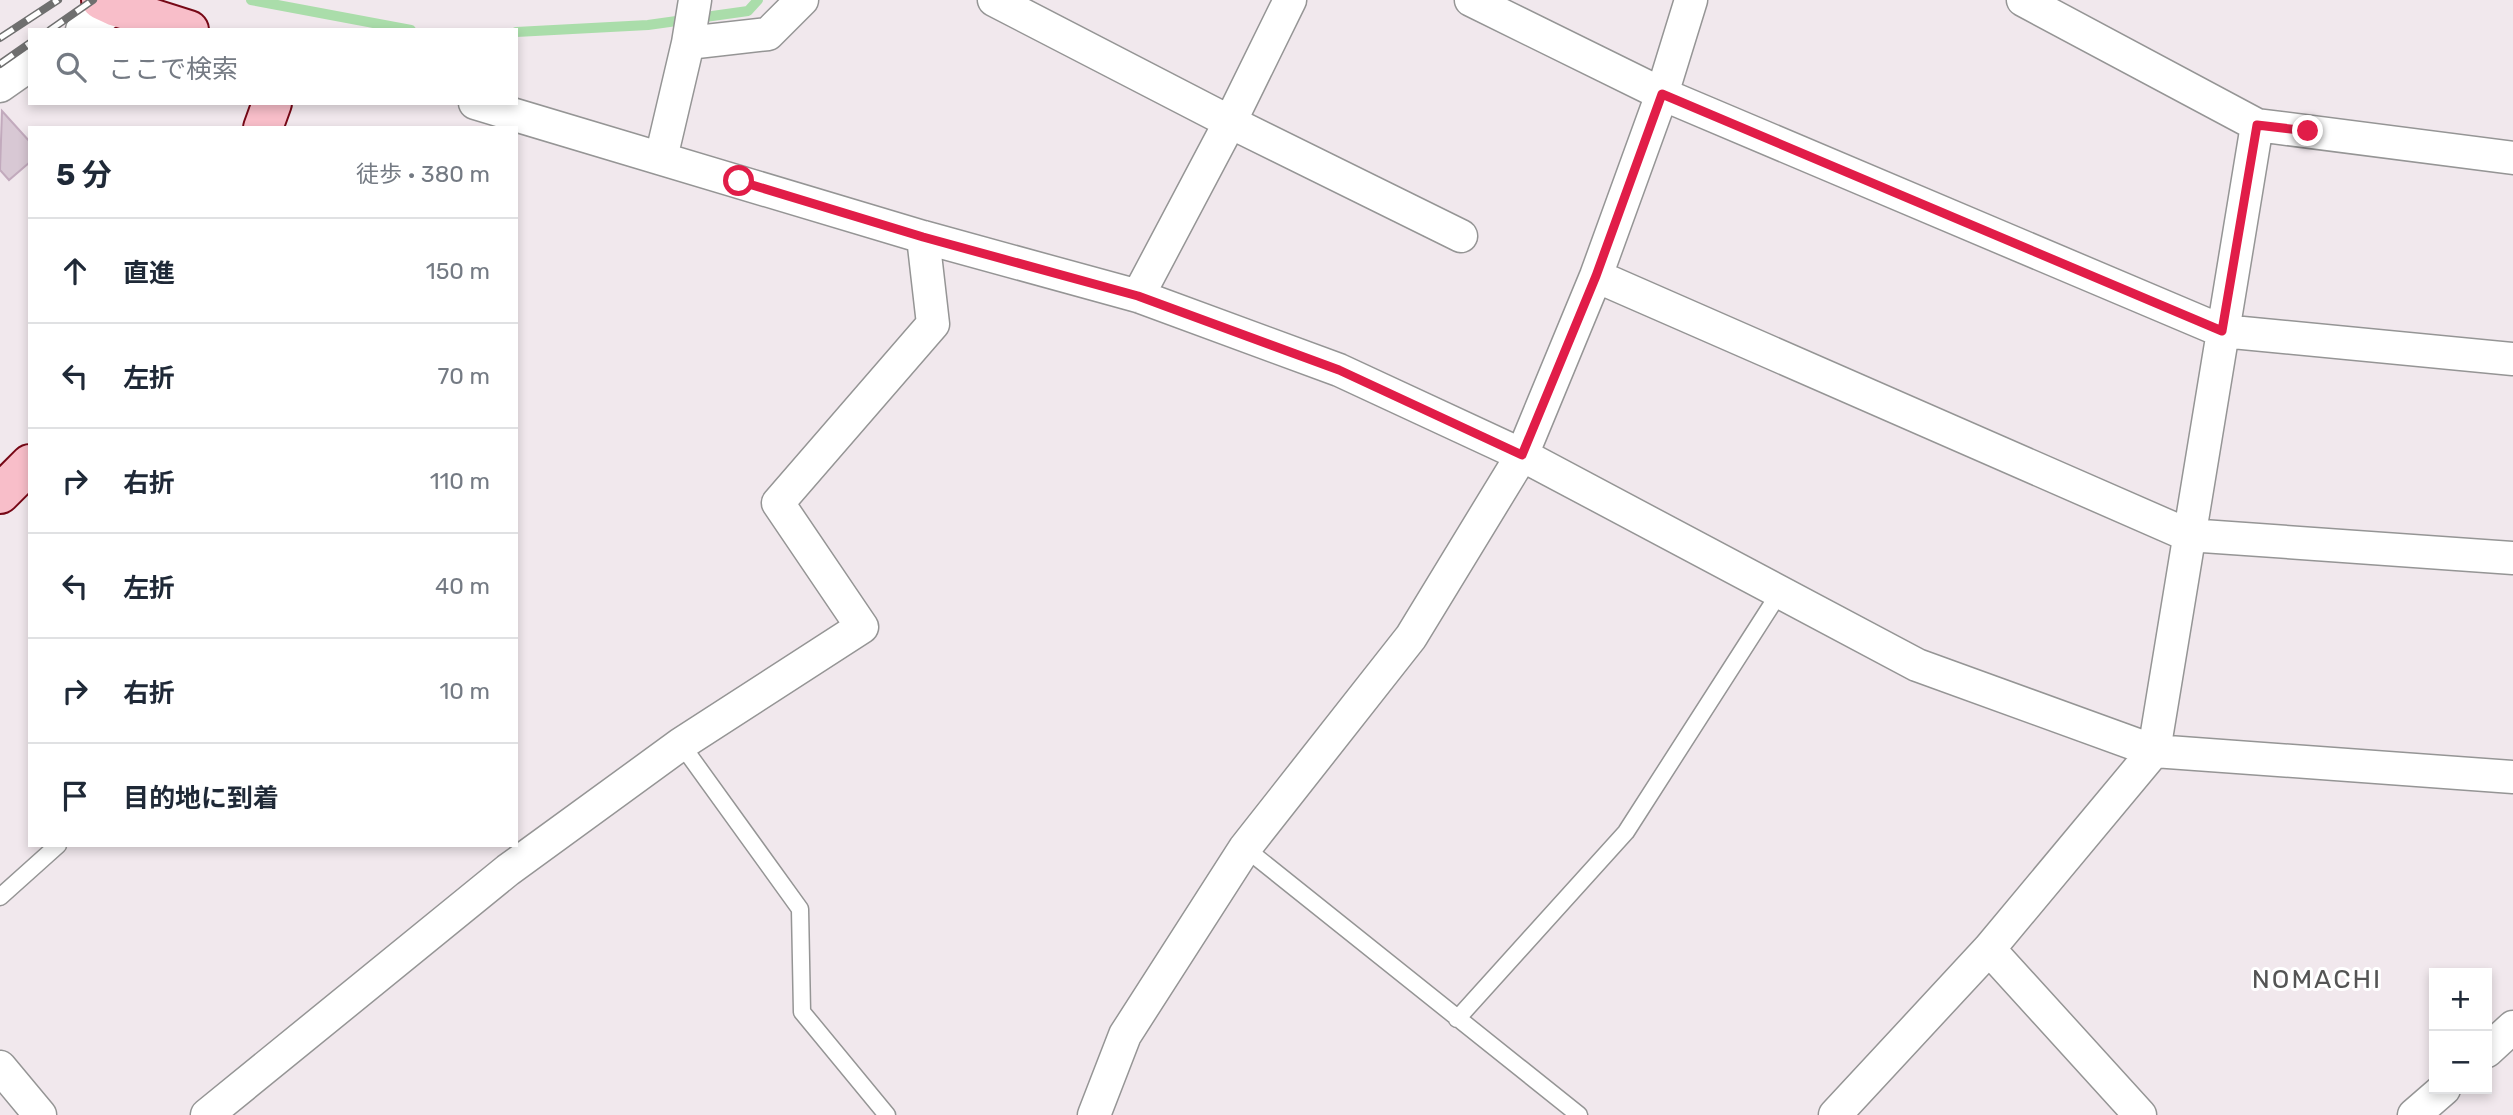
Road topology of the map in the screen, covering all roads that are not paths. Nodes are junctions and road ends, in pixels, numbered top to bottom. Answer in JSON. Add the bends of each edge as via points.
{"nodes":[{"id":1,"x":695,"y":0,"type":"edge"},
{"id":2,"x":802,"y":0,"type":"edge"},
{"id":3,"x":994,"y":0,"type":"edge"},
{"id":4,"x":1290,"y":0,"type":"edge"},
{"id":5,"x":1471,"y":0,"type":"edge"},
{"id":6,"x":1691,"y":0,"type":"edge"},
{"id":7,"x":2023,"y":0,"type":"edge"},
{"id":8,"x":108,"y":4,"type":"edge"},
{"id":9,"x":84,"y":28,"type":"edge"},
{"id":10,"x":183,"y":28,"type":"edge"},
{"id":11,"x":688,"y":43,"type":"junction"},
{"id":12,"x":28,"y":66,"type":"edge"},
{"id":13,"x":0,"y":86,"type":"edge"},
{"id":14,"x":1662,"y":94,"type":"junction"},
{"id":15,"x":271,"y":105,"type":"edge"},
{"id":16,"x":482,"y":105,"type":"edge"},
{"id":17,"x":1230,"y":122,"type":"junction"},
{"id":18,"x":2257,"y":125,"type":"junction"},
{"id":19,"x":263,"y":126,"type":"edge"},
{"id":20,"x":661,"y":158,"type":"junction"},
{"id":21,"x":2513,"y":158,"type":"edge"},
{"id":22,"x":1461,"y":236,"type":"dead end"},
{"id":23,"x":923,"y":237,"type":"junction"},
{"id":24,"x":1596,"y":276,"type":"junction"},
{"id":25,"x":1138,"y":296,"type":"junction"},
{"id":26,"x":2222,"y":331,"type":"junction"},
{"id":27,"x":2513,"y":359,"type":"edge"},
{"id":28,"x":1522,"y":455,"type":"junction"},
{"id":29,"x":28,"y":466,"type":"edge"},
{"id":30,"x":0,"y":495,"type":"edge"},
{"id":31,"x":2188,"y":535,"type":"junction"},
{"id":32,"x":2513,"y":558,"type":"edge"},
{"id":33,"x":1780,"y":592,"type":"junction"},
{"id":34,"x":681,"y":744,"type":"junction"},
{"id":35,"x":2154,"y":751,"type":"junction"},
{"id":36,"x":2513,"y":777,"type":"edge"},
{"id":37,"x":56,"y":847,"type":"edge"},
{"id":38,"x":1245,"y":848,"type":"junction"},
{"id":39,"x":0,"y":897,"type":"edge"},
{"id":40,"x":1989,"y":949,"type":"junction"},
{"id":41,"x":1457,"y":1019,"type":"junction"},
{"id":42,"x":2513,"y":1027,"type":"edge"},
{"id":43,"x":2492,"y":1046,"type":"edge"},
{"id":44,"x":0,"y":1067,"type":"edge"},
{"id":45,"x":2438,"y":1094,"type":"edge"},
{"id":46,"x":40,"y":1115,"type":"edge"},
{"id":47,"x":207,"y":1115,"type":"edge"},
{"id":48,"x":887,"y":1115,"type":"edge"},
{"id":49,"x":1094,"y":1115,"type":"edge"},
{"id":50,"x":1578,"y":1115,"type":"edge"},
{"id":51,"x":1835,"y":1115,"type":"edge"},
{"id":52,"x":2140,"y":1115,"type":"edge"},
{"id":53,"x":2414,"y":1115,"type":"edge"}],
"edges":[{"from":1,"to":11,"type":"street"},
{"from":2,"to":11,"type":"street","via":[[768,34]]},
{"from":3,"to":17,"type":"street"},
{"from":4,"to":17,"type":"street"},
{"from":5,"to":14,"type":"street"},
{"from":6,"to":14,"type":"street"},
{"from":7,"to":18,"type":"street"},
{"from":8,"to":9,"type":"street"},
{"from":8,"to":10,"type":"main road"},
{"from":11,"to":20,"type":"street"},
{"from":12,"to":13,"type":"street"},
{"from":14,"to":24,"type":"street"},
{"from":14,"to":26,"type":"street"},
{"from":15,"to":19,"type":"main road"},
{"from":16,"to":20,"type":"street"},
{"from":17,"to":22,"type":"street"},
{"from":17,"to":25,"type":"street"},
{"from":18,"to":21,"type":"street"},
{"from":18,"to":26,"type":"street"},
{"from":20,"to":23,"type":"street"},
{"from":23,"to":25,"type":"street"},
{"from":23,"to":34,"type":"street","via":[[933,324],[778,503],[862,627]]},
{"from":24,"to":28,"type":"street"},
{"from":24,"to":31,"type":"street"},
{"from":25,"to":28,"type":"street","via":[[1339,370]]},
{"from":26,"to":27,"type":"street"},
{"from":26,"to":31,"type":"street"},
{"from":28,"to":33,"type":"street"},
{"from":28,"to":38,"type":"street","via":[[1411,637]]},
{"from":29,"to":30,"type":"main road"},
{"from":31,"to":32,"type":"street"},
{"from":31,"to":35,"type":"street"},
{"from":33,"to":35,"type":"street","via":[[1917,665]]},
{"from":33,"to":41,"type":"lane","via":[[1626,832]]},
{"from":34,"to":47,"type":"street","via":[[508,870]]},
{"from":34,"to":48,"type":"lane","via":[[800,909],[802,1012]]},
{"from":35,"to":36,"type":"street"},
{"from":35,"to":40,"type":"street"},
{"from":37,"to":39,"type":"lane"},
{"from":38,"to":41,"type":"lane"},
{"from":38,"to":49,"type":"street","via":[[1125,1035]]},
{"from":40,"to":51,"type":"street"},
{"from":40,"to":52,"type":"street"},
{"from":41,"to":50,"type":"lane"},
{"from":42,"to":43,"type":"street"},
{"from":44,"to":46,"type":"street"},
{"from":45,"to":53,"type":"street"}]}
